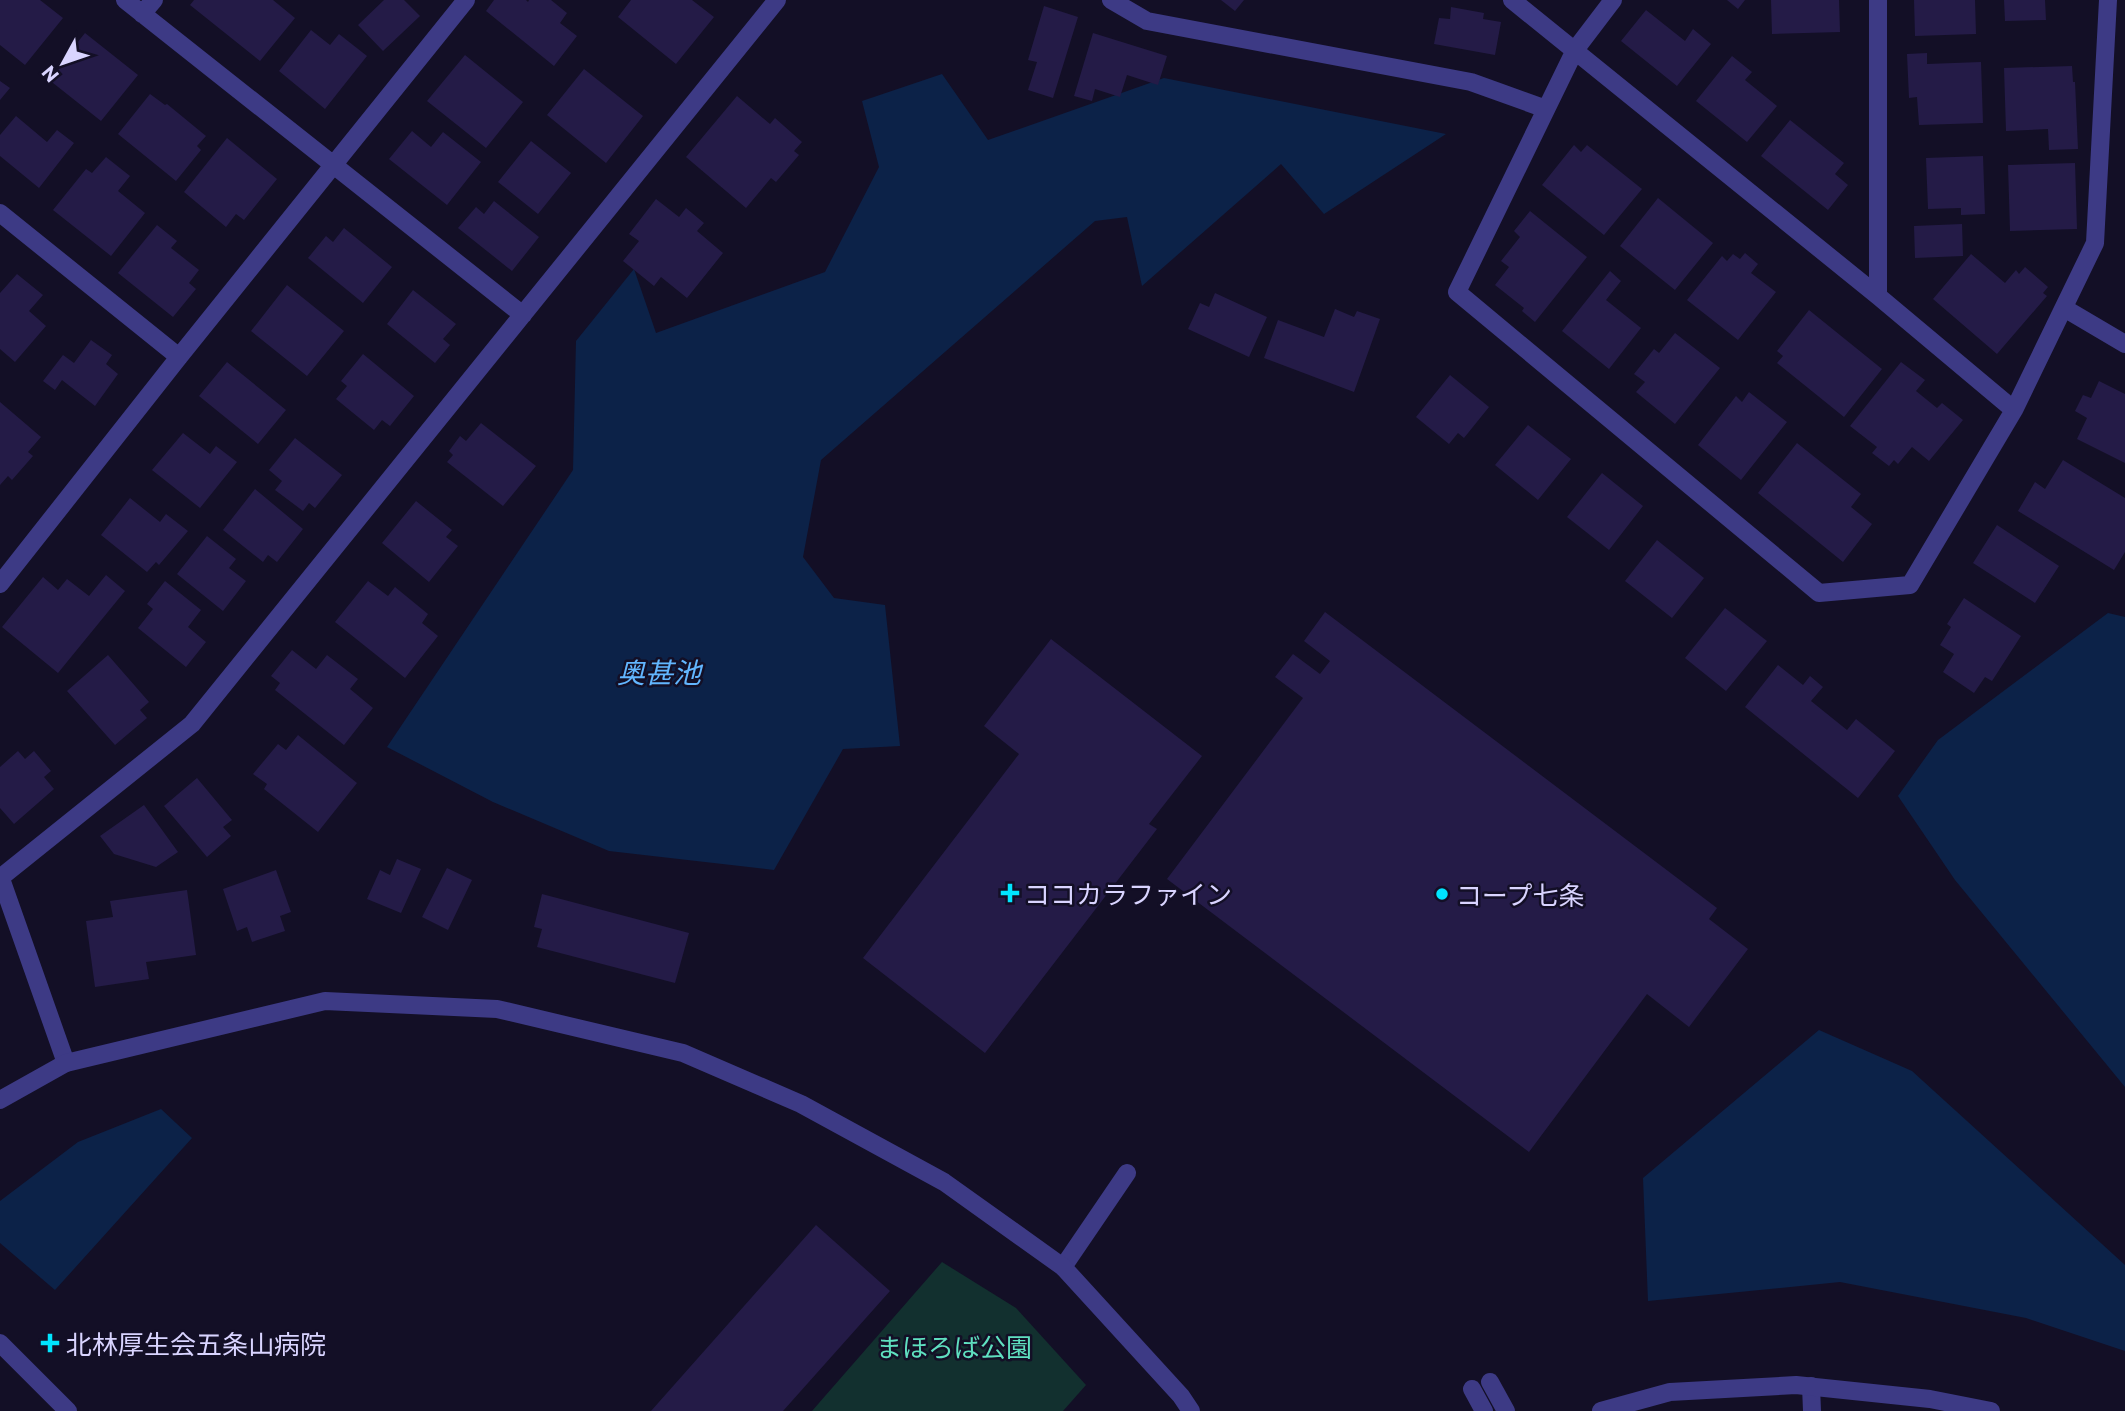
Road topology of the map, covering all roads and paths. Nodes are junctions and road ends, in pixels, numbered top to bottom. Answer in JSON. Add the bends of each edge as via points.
{"nodes":[{"id":1,"x":125,"y":0,"type":"edge"},
{"id":2,"x":466,"y":0,"type":"edge"},
{"id":3,"x":777,"y":0,"type":"edge"},
{"id":4,"x":1111,"y":0,"type":"edge"},
{"id":5,"x":1512,"y":0,"type":"edge"},
{"id":6,"x":1613,"y":0,"type":"edge"},
{"id":7,"x":1878,"y":0,"type":"edge"},
{"id":8,"x":2108,"y":0,"type":"edge"},
{"id":9,"x":148,"y":7,"type":"edge"},
{"id":10,"x":1575,"y":50,"type":"junction"},
{"id":11,"x":1546,"y":109,"type":"junction"},
{"id":12,"x":334,"y":165,"type":"junction"},
{"id":13,"x":0,"y":213,"type":"edge"},
{"id":14,"x":1878,"y":296,"type":"junction"},
{"id":15,"x":2064,"y":308,"type":"junction"},
{"id":16,"x":523,"y":315,"type":"junction"},
{"id":17,"x":2125,"y":344,"type":"edge"},
{"id":18,"x":179,"y":357,"type":"junction"},
{"id":19,"x":2014,"y":410,"type":"junction"},
{"id":20,"x":0,"y":584,"type":"edge"},
{"id":21,"x":0,"y":877,"type":"edge"},
{"id":22,"x":66,"y":1063,"type":"junction"},
{"id":23,"x":0,"y":1100,"type":"edge"},
{"id":24,"x":1127,"y":1173,"type":"dead end"},
{"id":25,"x":1063,"y":1267,"type":"junction"},
{"id":26,"x":0,"y":1343,"type":"edge"},
{"id":27,"x":1490,"y":1382,"type":"dead end"},
{"id":28,"x":1811,"y":1386,"type":"junction"},
{"id":29,"x":1472,"y":1389,"type":"dead end"},
{"id":30,"x":68,"y":1411,"type":"edge"},
{"id":31,"x":1191,"y":1411,"type":"edge"},
{"id":32,"x":1484,"y":1411,"type":"edge"},
{"id":33,"x":1506,"y":1411,"type":"edge"},
{"id":34,"x":1601,"y":1411,"type":"edge"},
{"id":35,"x":1812,"y":1411,"type":"edge"},
{"id":36,"x":1991,"y":1411,"type":"edge"}],
"edges":[{"from":1,"to":9,"type":"street"},
{"from":2,"to":12,"type":"street"},
{"from":3,"to":16,"type":"street"},
{"from":4,"to":11,"type":"street","via":[[1147,20],[1471,82]]},
{"from":5,"to":10,"type":"street"},
{"from":6,"to":10,"type":"street"},
{"from":7,"to":14,"type":"street"},
{"from":8,"to":15,"type":"street","via":[[2095,243]]},
{"from":9,"to":12,"type":"street"},
{"from":10,"to":11,"type":"street"},
{"from":10,"to":14,"type":"street"},
{"from":11,"to":19,"type":"street","via":[[1457,292],[1819,593],[1910,584]]},
{"from":12,"to":16,"type":"street"},
{"from":12,"to":18,"type":"street"},
{"from":13,"to":18,"type":"street"},
{"from":14,"to":19,"type":"street"},
{"from":15,"to":17,"type":"street"},
{"from":15,"to":19,"type":"street"},
{"from":16,"to":21,"type":"street","via":[[192,724]]},
{"from":18,"to":20,"type":"street"},
{"from":21,"to":22,"type":"street"},
{"from":22,"to":23,"type":"street"},
{"from":22,"to":25,"type":"street","via":[[325,1002],[498,1009],[683,1054],[801,1104],[944,1182]]},
{"from":24,"to":25,"type":"street"},
{"from":25,"to":31,"type":"street"},
{"from":26,"to":30,"type":"street"},
{"from":27,"to":33,"type":"street"},
{"from":28,"to":34,"type":"street","via":[[1670,1392]]},
{"from":28,"to":35,"type":"street"},
{"from":28,"to":36,"type":"street"},
{"from":29,"to":32,"type":"street"}]}
